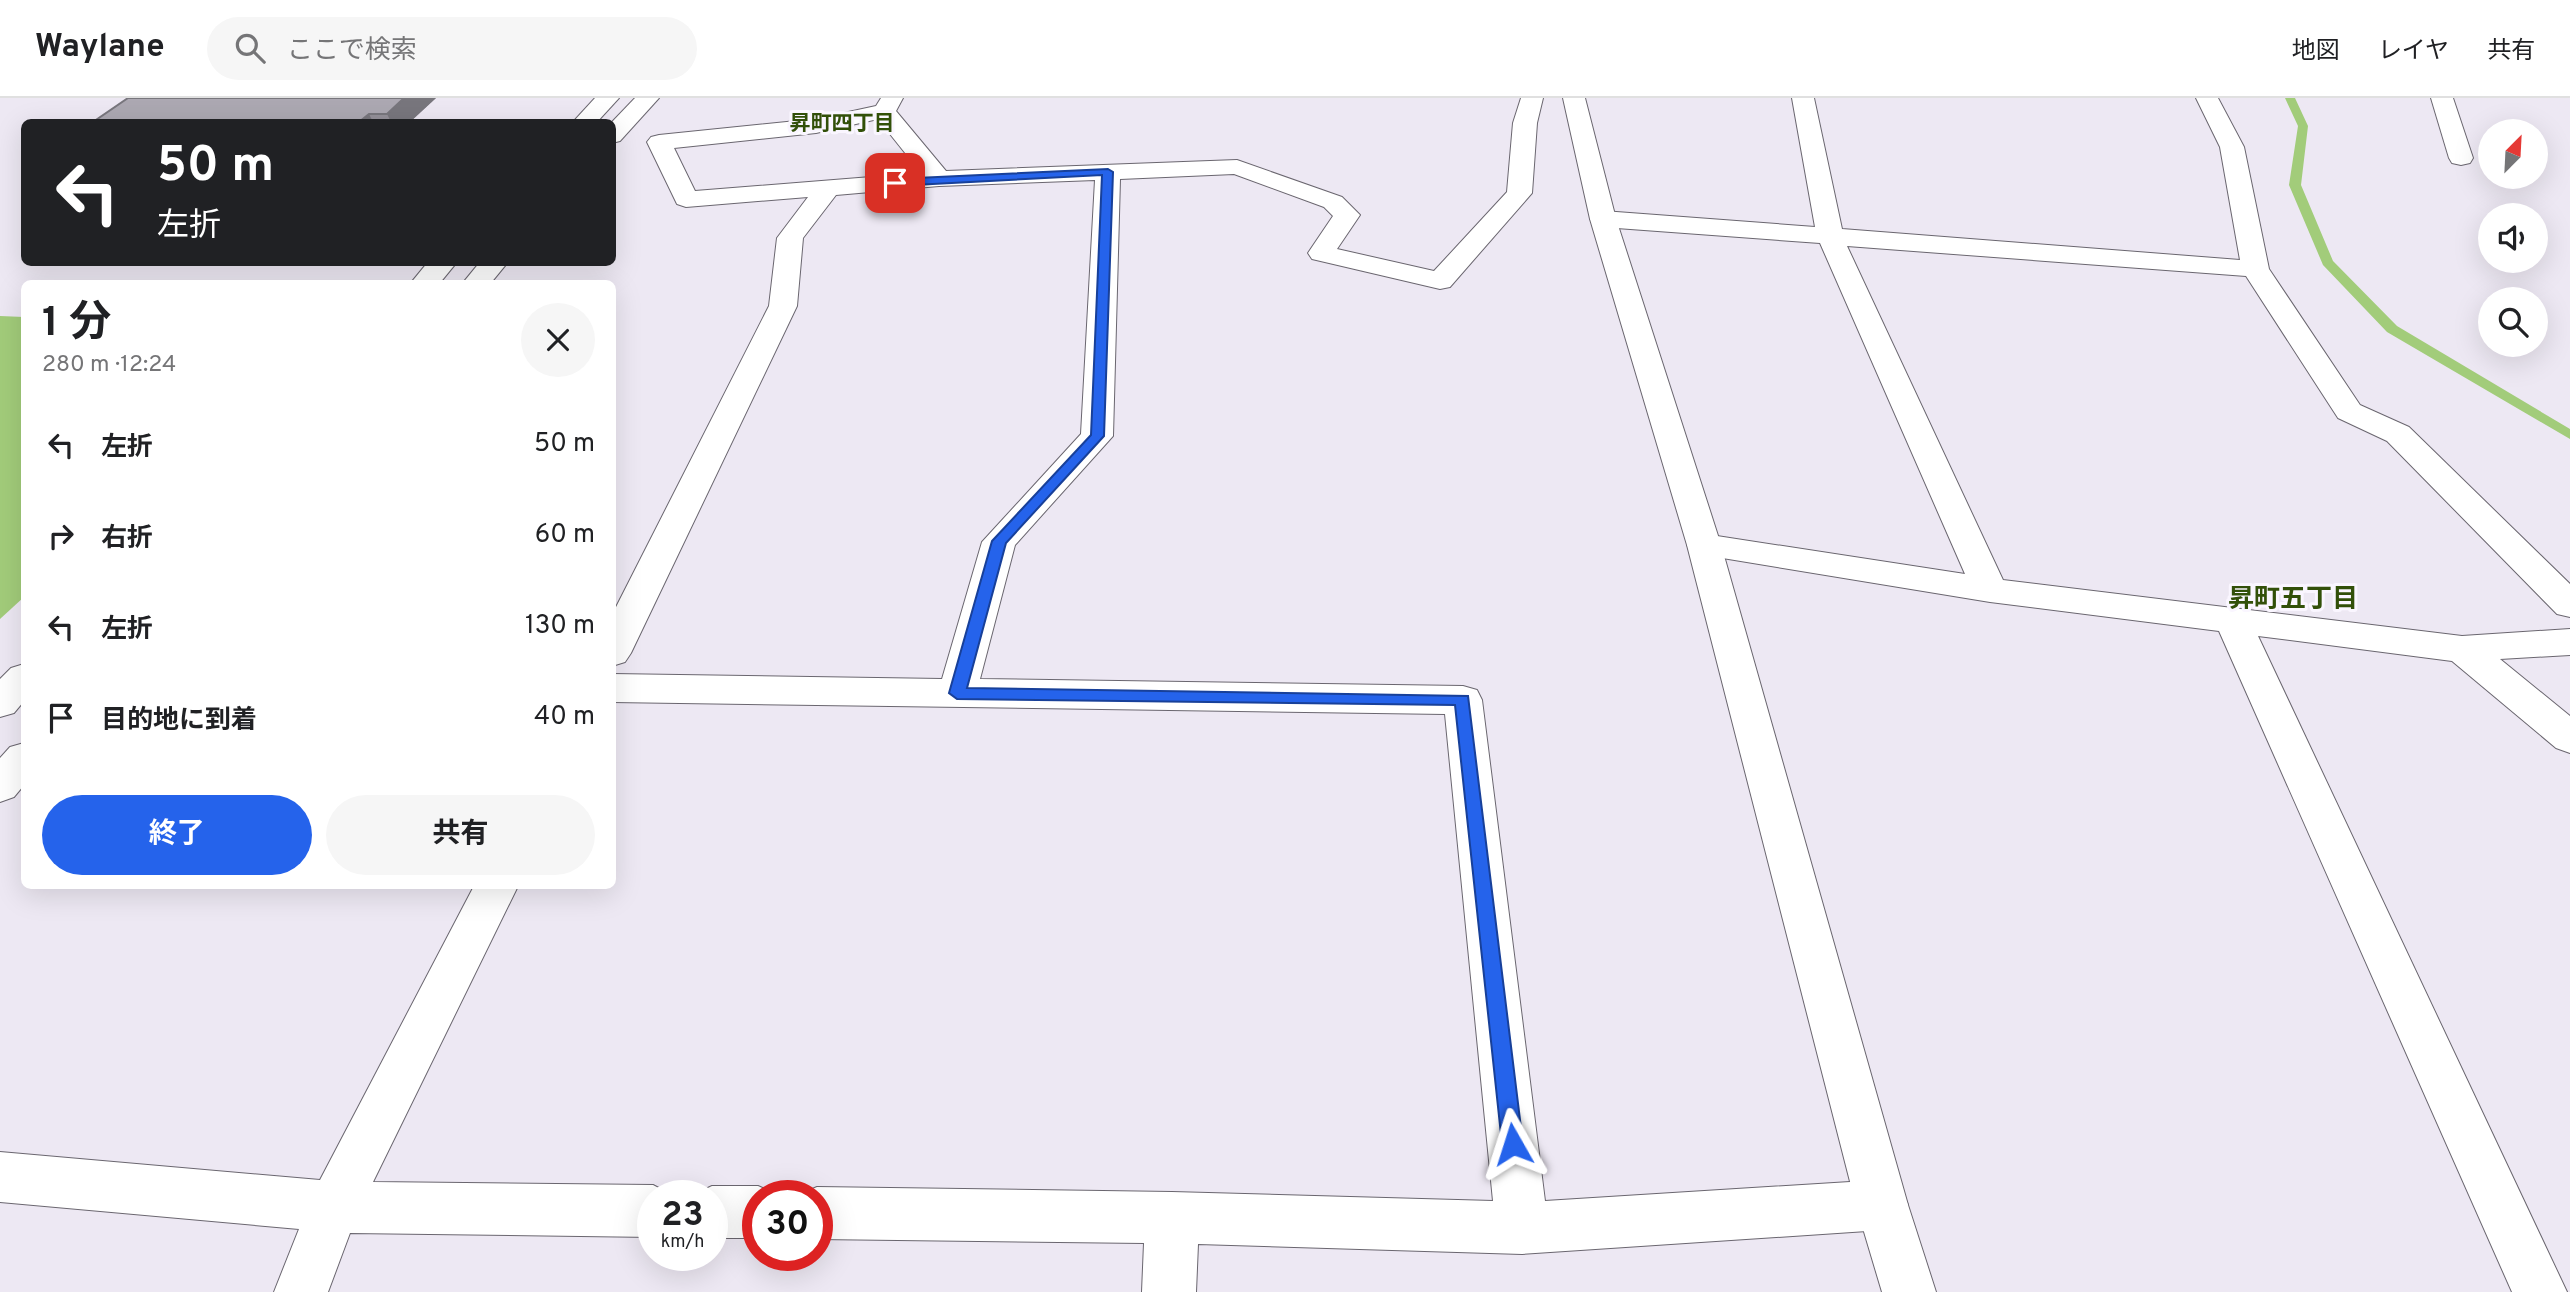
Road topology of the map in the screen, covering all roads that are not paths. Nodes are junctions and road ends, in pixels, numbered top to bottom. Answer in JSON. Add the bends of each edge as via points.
{"nodes":[{"id":1,"x":608,"y":98,"type":"edge"},
{"id":2,"x":648,"y":98,"type":"edge"},
{"id":3,"x":1532,"y":98,"type":"edge"},
{"id":4,"x":1574,"y":98,"type":"edge"},
{"id":5,"x":1803,"y":98,"type":"edge"},
{"id":6,"x":2207,"y":98,"type":"edge"},
{"id":7,"x":2442,"y":98,"type":"edge"},
{"id":8,"x":888,"y":105,"type":"edge"},
{"id":9,"x":587,"y":119,"type":"edge"},
{"id":10,"x":616,"y":132,"type":"edge"},
{"id":11,"x":2461,"y":158,"type":"dead end"},
{"id":12,"x":1108,"y":172,"type":"junction"},
{"id":13,"x":939,"y":179,"type":"junction"},
{"id":14,"x":828,"y":188,"type":"junction"},
{"id":15,"x":1603,"y":219,"type":"junction"},
{"id":16,"x":1830,"y":237,"type":"junction"},
{"id":17,"x":440,"y":266,"type":"edge"},
{"id":18,"x":491,"y":266,"type":"edge"},
{"id":19,"x":2255,"y":270,"type":"junction"},
{"id":20,"x":427,"y":280,"type":"edge"},
{"id":21,"x":479,"y":280,"type":"edge"},
{"id":22,"x":1704,"y":545,"type":"junction"},
{"id":23,"x":1990,"y":590,"type":"junction"},
{"id":24,"x":2570,"y":605,"type":"edge"},
{"id":25,"x":2233,"y":621,"type":"junction"},
{"id":26,"x":2570,"y":642,"type":"edge"},
{"id":27,"x":616,"y":645,"type":"edge"},
{"id":28,"x":2462,"y":649,"type":"junction"},
{"id":29,"x":21,"y":681,"type":"edge"},
{"id":30,"x":616,"y":688,"type":"edge"},
{"id":31,"x":957,"y":693,"type":"junction"},
{"id":32,"x":0,"y":703,"type":"edge"},
{"id":33,"x":2570,"y":738,"type":"edge"},
{"id":34,"x":21,"y":762,"type":"edge"},
{"id":35,"x":0,"y":786,"type":"edge"},
{"id":36,"x":494,"y":889,"type":"edge"},
{"id":37,"x":0,"y":1177,"type":"edge"},
{"id":38,"x":1882,"y":1205,"type":"junction"},
{"id":39,"x":334,"y":1207,"type":"junction"},
{"id":40,"x":637,"y":1211,"type":"edge"},
{"id":41,"x":833,"y":1213,"type":"edge"},
{"id":42,"x":1172,"y":1218,"type":"junction"},
{"id":43,"x":1522,"y":1228,"type":"junction"},
{"id":44,"x":301,"y":1292,"type":"edge"},
{"id":45,"x":1169,"y":1292,"type":"edge"},
{"id":46,"x":1909,"y":1292,"type":"edge"},
{"id":47,"x":2540,"y":1292,"type":"edge"}],
"edges":[{"from":1,"to":9,"type":"street"},
{"from":2,"to":10,"type":"street"},
{"from":3,"to":12,"type":"street","via":[[1525,123],[1520,193],[1440,281],[1321,253],[1347,215],[1333,202],[1237,167]]},
{"from":4,"to":15,"type":"street"},
{"from":5,"to":16,"type":"street"},
{"from":6,"to":19,"type":"street","via":[[2232,147]]},
{"from":7,"to":11,"type":"street"},
{"from":8,"to":13,"type":"street"},
{"from":8,"to":14,"type":"street","via":[[816,126],[659,142],[686,199]]},
{"from":12,"to":13,"type":"street"},
{"from":12,"to":31,"type":"street","via":[[1097,436],[999,541]]},
{"from":13,"to":14,"type":"street"},
{"from":14,"to":27,"type":"street","via":[[790,237],[783,306]]},
{"from":15,"to":16,"type":"street"},
{"from":15,"to":22,"type":"street"},
{"from":16,"to":19,"type":"street"},
{"from":16,"to":23,"type":"street"},
{"from":17,"to":20,"type":"street"},
{"from":18,"to":21,"type":"street"},
{"from":19,"to":24,"type":"street","via":[[2348,411],[2398,434]]},
{"from":22,"to":23,"type":"street"},
{"from":22,"to":38,"type":"street"},
{"from":23,"to":25,"type":"street"},
{"from":25,"to":28,"type":"street"},
{"from":25,"to":47,"type":"street"},
{"from":26,"to":28,"type":"street"},
{"from":28,"to":33,"type":"street"},
{"from":29,"to":32,"type":"street"},
{"from":30,"to":31,"type":"street"},
{"from":31,"to":43,"type":"street","via":[[1463,700]]},
{"from":34,"to":35,"type":"street"},
{"from":36,"to":39,"type":"street"},
{"from":37,"to":39,"type":"street"},
{"from":38,"to":43,"type":"street"},
{"from":38,"to":46,"type":"street"},
{"from":39,"to":40,"type":"street"},
{"from":39,"to":44,"type":"street"},
{"from":41,"to":42,"type":"street"},
{"from":42,"to":43,"type":"street"},
{"from":42,"to":45,"type":"street"}]}
